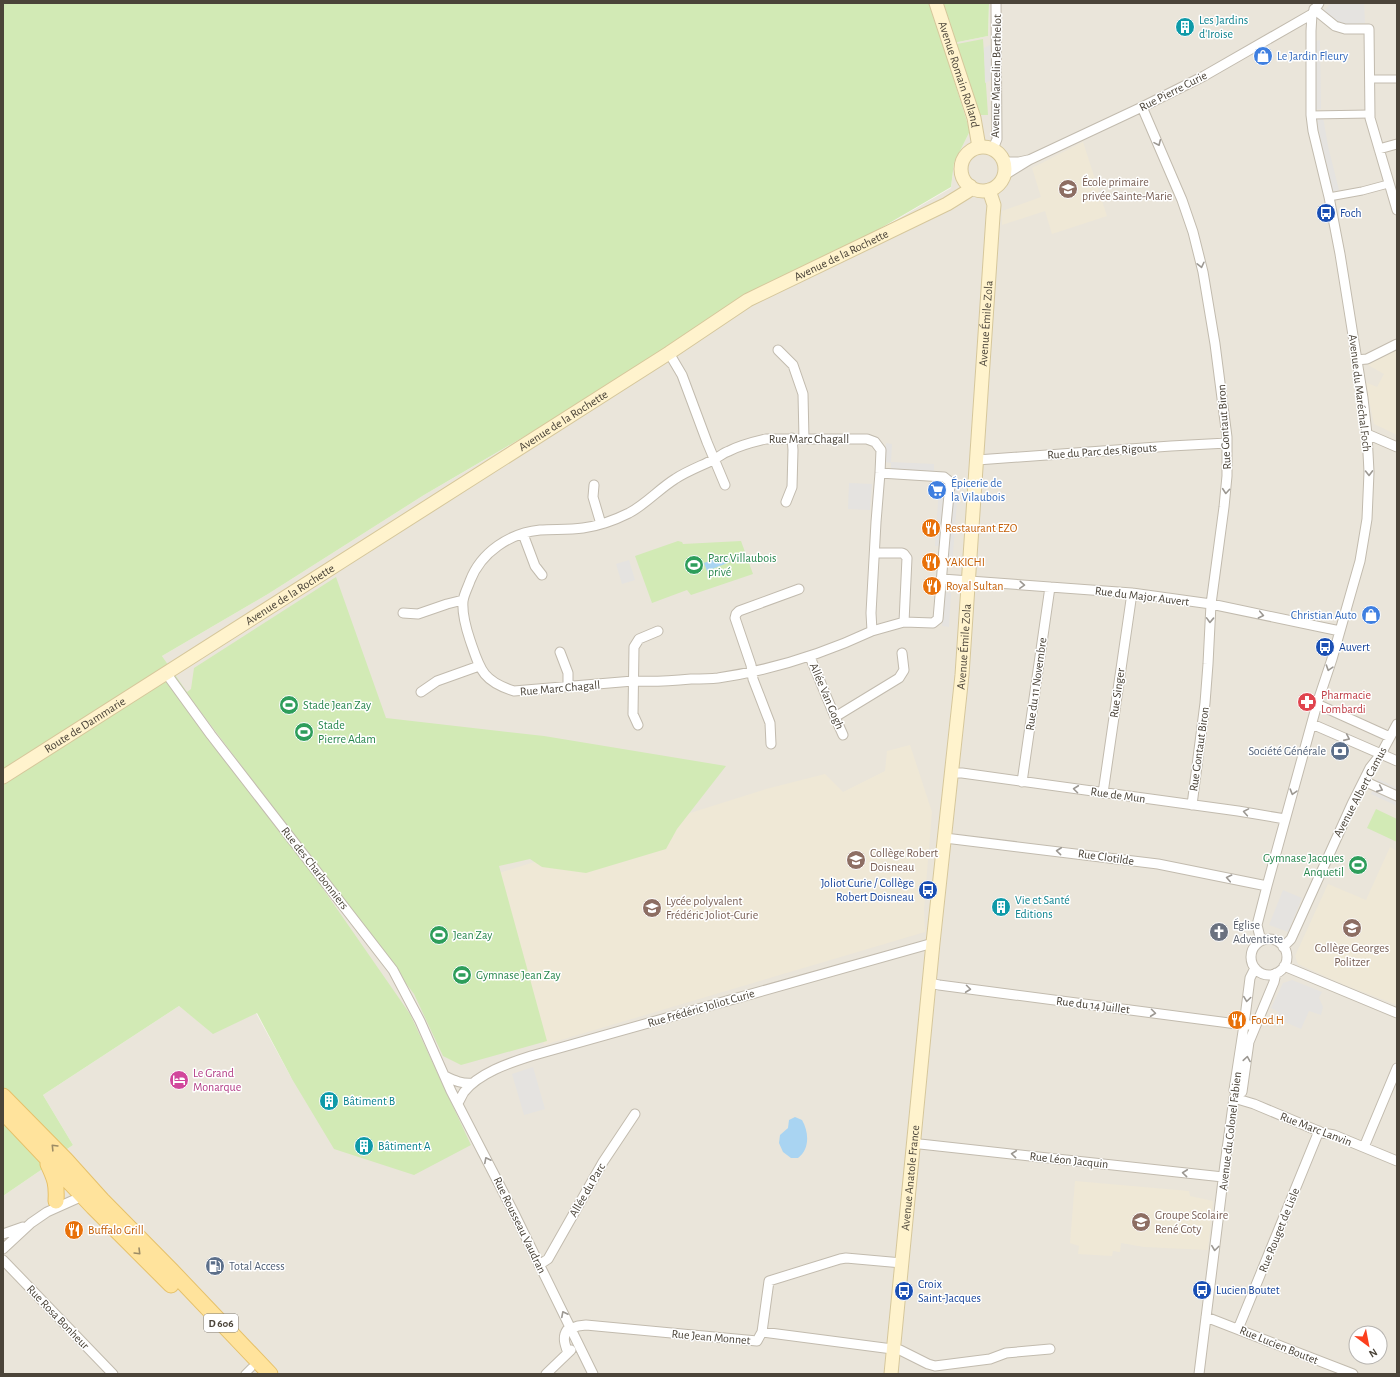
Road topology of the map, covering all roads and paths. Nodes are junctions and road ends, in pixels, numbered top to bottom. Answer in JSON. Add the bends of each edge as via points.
{"nodes":[{"id":1,"x":936,"y":3,"type":"edge"},
{"id":2,"x":996,"y":3,"type":"edge"},
{"id":3,"x":1315,"y":9,"type":"edge"},
{"id":4,"x":1370,"y":79,"type":"junction"},
{"id":5,"x":1397,"y":79,"type":"edge"},
{"id":6,"x":1142,"y":107,"type":"junction"},
{"id":7,"x":1370,"y":114,"type":"junction"},
{"id":8,"x":1311,"y":115,"type":"junction"},
{"id":9,"x":1397,"y":144,"type":"edge"},
{"id":10,"x":979,"y":147,"type":"junction"},
{"id":11,"x":993,"y":149,"type":"junction"},
{"id":12,"x":1379,"y":149,"type":"junction"},
{"id":13,"x":1029,"y":160,"type":"junction"},
{"id":14,"x":1004,"y":162,"type":"junction"},
{"id":15,"x":1003,"y":176,"type":"junction"},
{"id":16,"x":1388,"y":184,"type":"junction"},
{"id":17,"x":970,"y":186,"type":"junction"},
{"id":18,"x":989,"y":190,"type":"junction"},
{"id":19,"x":1329,"y":197,"type":"junction"},
{"id":20,"x":1397,"y":210,"type":"edge"},
{"id":21,"x":1397,"y":344,"type":"edge"},
{"id":22,"x":778,"y":350,"type":"dead end"},
{"id":23,"x":669,"y":353,"type":"junction"},
{"id":24,"x":1356,"y":360,"type":"junction"},
{"id":25,"x":1367,"y":434,"type":"junction"},
{"id":26,"x":792,"y":438,"type":"junction"},
{"id":27,"x":804,"y":439,"type":"junction"},
{"id":28,"x":1227,"y":443,"type":"junction"},
{"id":29,"x":1397,"y":447,"type":"edge"},
{"id":30,"x":714,"y":460,"type":"junction"},
{"id":31,"x":977,"y":460,"type":"junction"},
{"id":32,"x":880,"y":473,"type":"junction"},
{"id":33,"x":594,"y":485,"type":"dead end"},
{"id":34,"x":725,"y":485,"type":"dead end"},
{"id":35,"x":786,"y":502,"type":"dead end"},
{"id":36,"x":602,"y":524,"type":"junction"},
{"id":37,"x":523,"y":534,"type":"junction"},
{"id":38,"x":875,"y":552,"type":"junction"},
{"id":39,"x":542,"y":575,"type":"dead end"},
{"id":40,"x":942,"y":579,"type":"junction"},
{"id":41,"x":969,"y":581,"type":"junction"},
{"id":42,"x":1050,"y":586,"type":"junction"},
{"id":43,"x":799,"y":589,"type":"dead end"},
{"id":44,"x":1132,"y":593,"type":"junction"},
{"id":45,"x":463,"y":600,"type":"junction"},
{"id":46,"x":1210,"y":604,"type":"junction"},
{"id":47,"x":404,"y":613,"type":"dead end"},
{"id":48,"x":904,"y":622,"type":"junction"},
{"id":49,"x":658,"y":631,"type":"dead end"},
{"id":50,"x":872,"y":631,"type":"junction"},
{"id":51,"x":1340,"y":631,"type":"junction"},
{"id":52,"x":560,"y":652,"type":"dead end"},
{"id":53,"x":902,"y":653,"type":"dead end"},
{"id":54,"x":810,"y":657,"type":"junction"},
{"id":55,"x":479,"y":666,"type":"junction"},
{"id":56,"x":752,"y":670,"type":"junction"},
{"id":57,"x":166,"y":673,"type":"junction"},
{"id":58,"x":633,"y":681,"type":"junction"},
{"id":59,"x":568,"y":687,"type":"junction"},
{"id":60,"x":421,"y":692,"type":"dead end"},
{"id":61,"x":1317,"y":704,"type":"junction"},
{"id":62,"x":835,"y":717,"type":"junction"},
{"id":63,"x":1312,"y":724,"type":"junction"},
{"id":64,"x":1397,"y":724,"type":"edge"},
{"id":65,"x":638,"y":726,"type":"dead end"},
{"id":66,"x":844,"y":735,"type":"dead end"},
{"id":67,"x":1390,"y":737,"type":"junction"},
{"id":68,"x":771,"y":744,"type":"dead end"},
{"id":69,"x":1381,"y":754,"type":"junction"},
{"id":70,"x":1397,"y":761,"type":"edge"},
{"id":71,"x":951,"y":773,"type":"junction"},
{"id":72,"x":3,"y":777,"type":"edge"},
{"id":73,"x":1364,"y":781,"type":"junction"},
{"id":74,"x":1022,"y":782,"type":"junction"},
{"id":75,"x":1103,"y":793,"type":"junction"},
{"id":76,"x":1397,"y":796,"type":"edge"},
{"id":77,"x":1192,"y":805,"type":"junction"},
{"id":78,"x":1285,"y":819,"type":"junction"},
{"id":79,"x":944,"y":838,"type":"junction"},
{"id":80,"x":1267,"y":886,"type":"junction"},
{"id":81,"x":1261,"y":941,"type":"junction"},
{"id":82,"x":933,"y":943,"type":"junction"},
{"id":83,"x":1283,"y":947,"type":"junction"},
{"id":84,"x":1284,"y":966,"type":"junction"},
{"id":85,"x":1255,"y":968,"type":"junction"},
{"id":86,"x":1276,"y":973,"type":"junction"},
{"id":87,"x":930,"y":983,"type":"junction"},
{"id":88,"x":1397,"y":1013,"type":"edge"},
{"id":89,"x":1256,"y":1025,"type":"junction"},
{"id":90,"x":1244,"y":1028,"type":"junction"},
{"id":91,"x":1397,"y":1068,"type":"edge"},
{"id":92,"x":445,"y":1076,"type":"junction"},
{"id":93,"x":473,"y":1083,"type":"junction"},
{"id":94,"x":3,"y":1096,"type":"edge"},
{"id":95,"x":1236,"y":1096,"type":"junction"},
{"id":96,"x":458,"y":1103,"type":"junction"},
{"id":97,"x":3,"y":1112,"type":"edge"},
{"id":98,"x":635,"y":1114,"type":"dead end"},
{"id":99,"x":1319,"y":1131,"type":"junction"},
{"id":100,"x":914,"y":1142,"type":"junction"},
{"id":101,"x":1364,"y":1147,"type":"junction"},
{"id":102,"x":44,"y":1154,"type":"junction"},
{"id":103,"x":1397,"y":1161,"type":"edge"},
{"id":104,"x":1223,"y":1177,"type":"junction"},
{"id":105,"x":84,"y":1187,"type":"junction"},
{"id":106,"x":52,"y":1206,"type":"junction"},
{"id":107,"x":31,"y":1223,"type":"junction"},
{"id":108,"x":3,"y":1234,"type":"edge"},
{"id":109,"x":3,"y":1244,"type":"edge"},
{"id":110,"x":3,"y":1250,"type":"edge"},
{"id":111,"x":3,"y":1260,"type":"edge"},
{"id":112,"x":902,"y":1263,"type":"junction"},
{"id":113,"x":539,"y":1265,"type":"junction"},
{"id":114,"x":1206,"y":1316,"type":"junction"},
{"id":115,"x":571,"y":1328,"type":"junction"},
{"id":116,"x":1238,"y":1329,"type":"junction"},
{"id":117,"x":762,"y":1332,"type":"junction"},
{"id":118,"x":578,"y":1343,"type":"junction"},
{"id":119,"x":893,"y":1349,"type":"junction"},
{"id":120,"x":1050,"y":1349,"type":"dead end"},
{"id":121,"x":568,"y":1353,"type":"junction"},
{"id":122,"x":251,"y":1372,"type":"edge"},
{"id":123,"x":113,"y":1374,"type":"edge"},
{"id":124,"x":270,"y":1374,"type":"edge"},
{"id":125,"x":546,"y":1374,"type":"edge"},
{"id":126,"x":593,"y":1374,"type":"edge"},
{"id":127,"x":891,"y":1374,"type":"edge"},
{"id":128,"x":1200,"y":1374,"type":"edge"},
{"id":129,"x":1353,"y":1374,"type":"edge"}],
"edges":[{"from":1,"to":10,"type":"main road","name":"Avenue Romain Rolland","via":[[974,118]]},
{"from":2,"to":11,"type":"street","name":"Avenue Marcelin Berthelot","via":[[997,139]]},
{"from":3,"to":4,"type":"street","via":[[1335,26],[1345,29],[1369,29]]},
{"from":3,"to":6,"type":"street","name":"Rue Pierre Curie","via":[[1204,76]]},
{"from":3,"to":8,"type":"street","name":"Avenue du Maréchal Foch","via":[[1310,40]]},
{"from":4,"to":5,"type":"street"},
{"from":4,"to":7,"type":"street"},
{"from":6,"to":13,"type":"street","name":"Rue Pierre Curie"},
{"from":6,"to":28,"type":"street","name":"Rue Gontaut Biron","one_way":true,"via":[[1193,232],[1214,337]]},
{"from":7,"to":8,"type":"street"},
{"from":7,"to":12,"type":"street"},
{"from":8,"to":19,"type":"street","name":"Avenue du Maréchal Foch"},
{"from":9,"to":12,"type":"street"},
{"from":10,"to":11,"type":"main road"},
{"from":10,"to":17,"type":"main road","via":[[970,151],[962,164],[964,179]]},
{"from":11,"to":14,"type":"main road"},
{"from":12,"to":16,"type":"street"},
{"from":13,"to":14,"type":"street","name":"Rue Pierre Curie"},
{"from":13,"to":15,"type":"street","name":"Rue Pierre Curie"},
{"from":14,"to":15,"type":"main road"},
{"from":15,"to":18,"type":"main road","via":[[998,185]]},
{"from":16,"to":19,"type":"street"},
{"from":16,"to":20,"type":"street"},
{"from":17,"to":18,"type":"main road","via":[[979,190]]},
{"from":17,"to":23,"type":"main road","name":"Avenue de la Rochette","via":[[968,191],[947,204],[748,300]]},
{"from":18,"to":31,"type":"main road","name":"Avenue Émile Zola","via":[[994,205]]},
{"from":19,"to":24,"type":"street","name":"Avenue du Maréchal Foch"},
{"from":21,"to":24,"type":"street","via":[[1367,359]]},
{"from":22,"to":27,"type":"street","via":[[793,366],[804,394]]},
{"from":23,"to":30,"type":"street","via":[[682,375]]},
{"from":23,"to":57,"type":"main road","name":"Avenue de la Rochette"},
{"from":24,"to":25,"type":"street","name":"Avenue du Maréchal Foch"},
{"from":25,"to":29,"type":"street"},
{"from":25,"to":51,"type":"street","name":"Avenue du Maréchal Foch","one_way":true,"via":[[1367,519],[1360,561]]},
{"from":26,"to":27,"type":"street","name":"Rue Marc Chagall"},
{"from":26,"to":30,"type":"street","name":"Rue Marc Chagall","via":[[766,438],[746,443]]},
{"from":26,"to":35,"type":"street","via":[[792,487]]},
{"from":27,"to":32,"type":"street","name":"Rue Marc Chagall","via":[[871,440],[881,450]]},
{"from":28,"to":31,"type":"street","name":"Rue du Parc des Rigouts"},
{"from":28,"to":46,"type":"street","name":"Rue Gontaut Biron","one_way":true,"via":[[1228,476]]},
{"from":30,"to":34,"type":"street"},
{"from":30,"to":36,"type":"street","name":"Rue Marc Chagall","via":[[675,478],[629,513]]},
{"from":31,"to":41,"type":"main road","name":"Avenue Émile Zola"},
{"from":32,"to":38,"type":"street","name":"Rue Marc Chagall"},
{"from":32,"to":40,"type":"street","via":[[944,477],[949,481]]},
{"from":33,"to":36,"type":"street","via":[[593,497]]},
{"from":36,"to":37,"type":"street","name":"Rue Marc Chagall","via":[[583,528],[538,530]]},
{"from":37,"to":39,"type":"street","via":[[535,566]]},
{"from":37,"to":45,"type":"street","name":"Rue Marc Chagall","via":[[511,538],[487,555],[472,575]]},
{"from":38,"to":48,"type":"street","via":[[902,553],[907,558]]},
{"from":38,"to":50,"type":"street","name":"Rue Marc Chagall"},
{"from":40,"to":41,"type":"street","name":"Rue du Major Auvert"},
{"from":40,"to":48,"type":"street","name":"Rue Marc Chagall","via":[[938,619],[933,623]]},
{"from":41,"to":42,"type":"street","name":"Rue du Major Auvert","one_way":true},
{"from":41,"to":71,"type":"main road","name":"Avenue Émile Zola"},
{"from":42,"to":44,"type":"street","name":"Rue du Major Auvert"},
{"from":42,"to":74,"type":"street","name":"Rue du 11 Novembre"},
{"from":43,"to":56,"type":"street","via":[[736,614],[735,618]]},
{"from":44,"to":46,"type":"street","name":"Rue du Major Auvert"},
{"from":44,"to":75,"type":"street","name":"Rue Singer"},
{"from":45,"to":47,"type":"street","via":[[418,614]]},
{"from":45,"to":55,"type":"street","name":"Rue Marc Chagall","via":[[464,619]]},
{"from":46,"to":51,"type":"street","name":"Rue du Major Auvert","one_way":true},
{"from":46,"to":77,"type":"street","name":"Rue Gontaut Biron","one_way":true,"via":[[1205,703]]},
{"from":48,"to":50,"type":"street","name":"Rue Marc Chagall"},
{"from":49,"to":58,"type":"street","via":[[636,642]]},
{"from":50,"to":54,"type":"street","name":"Rue Marc Chagall"},
{"from":51,"to":61,"type":"street","name":"Avenue du Maréchal Foch","one_way":true},
{"from":52,"to":59,"type":"street","via":[[568,673]]},
{"from":53,"to":62,"type":"street","via":[[904,670],[899,678]]},
{"from":54,"to":56,"type":"street","name":"Rue Marc Chagall"},
{"from":54,"to":62,"type":"street","name":"Allée Van Gogh"},
{"from":55,"to":59,"type":"street","name":"Rue Marc Chagall","via":[[488,678],[514,692]]},
{"from":55,"to":60,"type":"street","via":[[437,680]]},
{"from":56,"to":58,"type":"street","name":"Rue Marc Chagall","via":[[717,678]]},
{"from":56,"to":68,"type":"street","via":[[770,723]]},
{"from":57,"to":72,"type":"main road","name":"Route de Dammarie"},
{"from":57,"to":92,"type":"street","name":"Rue des Charbonniers","via":[[393,970]]},
{"from":58,"to":59,"type":"street","name":"Rue Marc Chagall"},
{"from":58,"to":65,"type":"street","via":[[632,714]]},
{"from":61,"to":63,"type":"street","name":"Avenue du Maréchal Foch"},
{"from":61,"to":67,"type":"street"},
{"from":62,"to":66,"type":"street","name":"Allée Van Gogh"},
{"from":63,"to":69,"type":"street","one_way":true},
{"from":63,"to":78,"type":"street","name":"Avenue du Maréchal Foch","one_way":true},
{"from":64,"to":67,"type":"street","name":"Avenue Albert Camus"},
{"from":67,"to":69,"type":"street","name":"Avenue Albert Camus"},
{"from":69,"to":70,"type":"street"},
{"from":69,"to":73,"type":"street","name":"Avenue Albert Camus"},
{"from":71,"to":74,"type":"street","name":"Rue de Mun"},
{"from":71,"to":79,"type":"main road","name":"Avenue Émile Zola"},
{"from":73,"to":76,"type":"street","one_way":true},
{"from":73,"to":83,"type":"street","name":"Avenue Albert Camus","via":[[1291,940]]},
{"from":75,"to":74,"type":"street","name":"Rue de Mun","one_way":true},
{"from":75,"to":77,"type":"street","name":"Rue de Mun"},
{"from":78,"to":77,"type":"street","name":"Rue de Mun","one_way":true},
{"from":78,"to":80,"type":"street","name":"Avenue du Maréchal Foch"},
{"from":80,"to":79,"type":"street","name":"Rue Clotilde","one_way":true,"via":[[1158,864]]},
{"from":79,"to":82,"type":"main road","name":"Avenue Émile Zola"},
{"from":80,"to":81,"type":"street","name":"Avenue du Maréchal Foch","via":[[1257,925]]},
{"from":81,"to":83,"type":"street","via":[[1275,941]]},
{"from":81,"to":85,"type":"street","via":[[1251,953]]},
{"from":82,"to":87,"type":"main road","name":"Avenue Émile Zola"},
{"from":82,"to":93,"type":"street","name":"Rue Frédéric Joliot Curie","via":[[531,1056],[495,1069]]},
{"from":83,"to":84,"type":"street","via":[[1286,956]]},
{"from":84,"to":86,"type":"street"},
{"from":84,"to":88,"type":"street"},
{"from":85,"to":86,"type":"street","via":[[1264,974]]},
{"from":85,"to":90,"type":"street","one_way":true,"via":[[1250,978]]},
{"from":86,"to":89,"type":"street"},
{"from":87,"to":90,"type":"street","name":"Rue du 14 Juillet","one_way":true},
{"from":87,"to":100,"type":"main road","name":"Avenue Anatole France"},
{"from":89,"to":90,"type":"street","name":"Rue du 14 Juillet"},
{"from":95,"to":89,"type":"street","one_way":true,"via":[[1242,1092],[1249,1042]]},
{"from":90,"to":95,"type":"street","name":"Avenue du Colonel Fabien","via":[[1234,1090]]},
{"from":91,"to":101,"type":"street"},
{"from":92,"to":93,"type":"street","via":[[464,1084]]},
{"from":92,"to":96,"type":"street","name":"Rue Rousseau Vaudran"},
{"from":93,"to":96,"type":"street","name":"Rue Frédéric Joliot Curie"},
{"from":105,"to":94,"type":"main road","number":"D 606","one_way":true,"via":[[66,1160]]},
{"from":95,"to":99,"type":"street","name":"Rue Marc Lanvin"},
{"from":95,"to":104,"type":"street","name":"Avenue du Colonel Fabien"},
{"from":113,"to":96,"type":"street","name":"Rue Rousseau Vaudran","one_way":true},
{"from":97,"to":102,"type":"main road","number":"D 606"},
{"from":98,"to":113,"type":"street","name":"Allée du Parc","via":[[603,1162],[548,1259]]},
{"from":99,"to":101,"type":"street","name":"Rue Marc Lanvin"},
{"from":99,"to":116,"type":"street","name":"Rue Rouget de Lisle"},
{"from":104,"to":100,"type":"street","name":"Rue Léon Jacquin","one_way":true},
{"from":100,"to":112,"type":"main road","name":"Avenue Anatole France"},
{"from":101,"to":103,"type":"street","name":"Rue Marc Lanvin"},
{"from":102,"to":105,"type":"main road","number":"D 606"},
{"from":102,"to":106,"type":"main road","via":[[56,1183]]},
{"from":104,"to":114,"type":"street","name":"Avenue du Colonel Fabien","one_way":true},
{"from":105,"to":106,"type":"street"},
{"from":105,"to":106,"type":"street","via":[[76,1199]]},
{"from":105,"to":122,"type":"main road","number":"D 606","one_way":true},
{"from":105,"to":124,"type":"main road","number":"D 606","via":[[172,1271]]},
{"from":106,"to":107,"type":"street"},
{"from":107,"to":108,"type":"street"},
{"from":107,"to":110,"type":"street"},
{"from":109,"to":110,"type":"street"},
{"from":111,"to":123,"type":"street","name":"Rue Rosa Bonheur"},
{"from":112,"to":117,"type":"street","via":[[846,1258],[769,1281]]},
{"from":112,"to":119,"type":"main road","name":"Avenue Anatole France"},
{"from":115,"to":113,"type":"street","name":"Rue Rousseau Vaudran","one_way":true},
{"from":114,"to":116,"type":"street","name":"Rue Lucien Boutet"},
{"from":114,"to":128,"type":"street","name":"Avenue du Colonel Fabien"},
{"from":115,"to":117,"type":"street","name":"Rue Jean Monnet","via":[[586,1326],[757,1341]]},
{"from":115,"to":118,"type":"street","name":"Rue Rousseau Vaudran"},
{"from":115,"to":121,"type":"street","via":[[564,1334]]},
{"from":116,"to":129,"type":"street","name":"Rue Lucien Boutet"},
{"from":117,"to":119,"type":"street","name":"Rue Jean Monnet"},
{"from":118,"to":121,"type":"street"},
{"from":118,"to":126,"type":"street","name":"Rue Rousseau Vaudran"},
{"from":119,"to":120,"type":"street","name":"Rue Jean Monnet","via":[[935,1366],[990,1359],[1006,1353]]},
{"from":119,"to":127,"type":"main road","name":"Avenue Anatole France"},
{"from":121,"to":125,"type":"street"}]}
